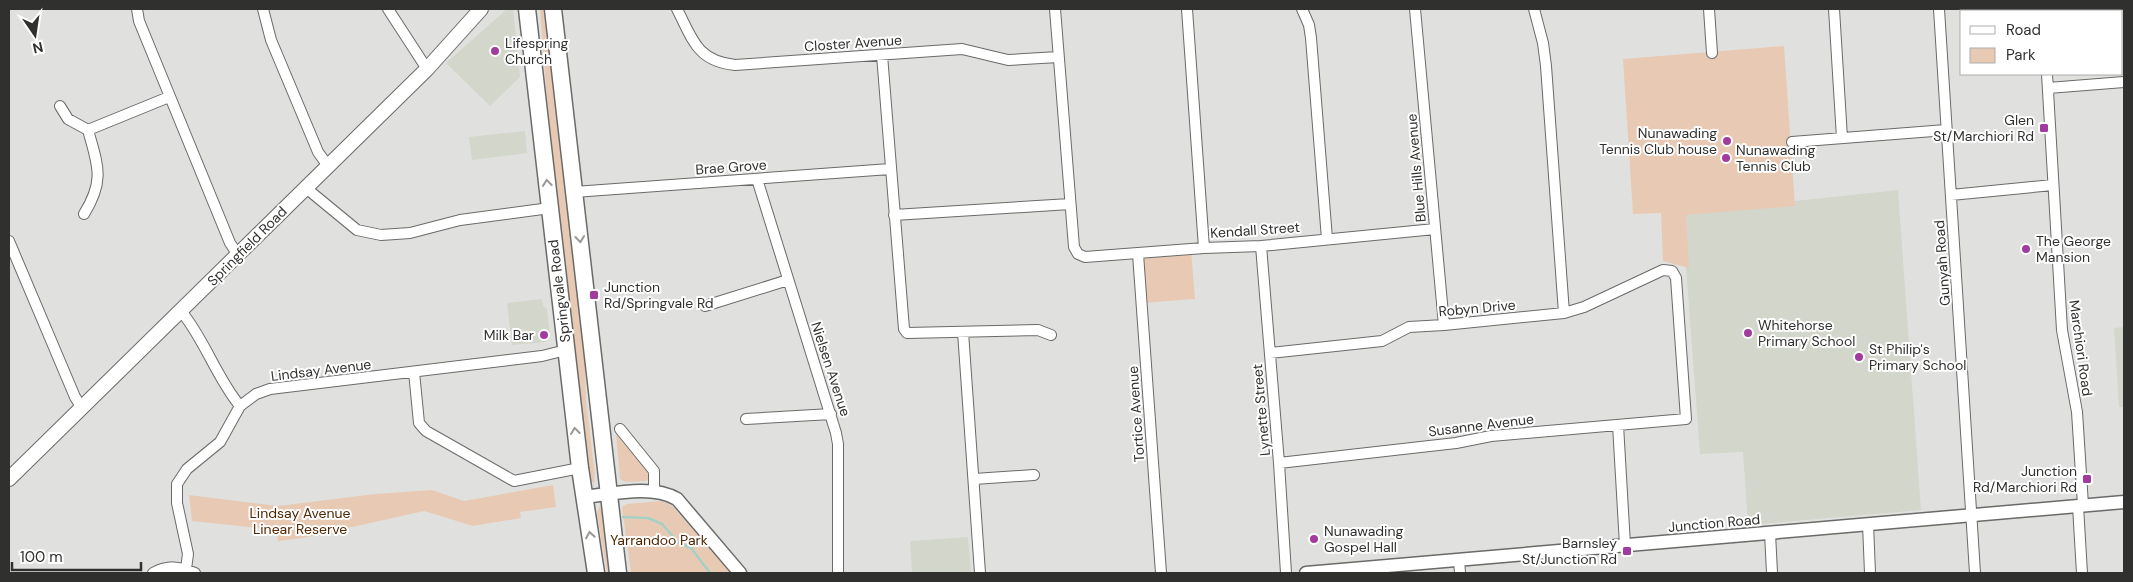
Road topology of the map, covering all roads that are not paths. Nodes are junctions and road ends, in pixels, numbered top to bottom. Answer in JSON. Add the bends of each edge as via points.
{"nodes":[{"id":1,"x":137,"y":9,"type":"edge"},
{"id":2,"x":263,"y":9,"type":"edge"},
{"id":3,"x":388,"y":9,"type":"edge"},
{"id":4,"x":481,"y":9,"type":"edge"},
{"id":5,"x":528,"y":9,"type":"edge"},
{"id":6,"x":554,"y":9,"type":"edge"},
{"id":7,"x":677,"y":9,"type":"edge"},
{"id":8,"x":1055,"y":9,"type":"edge"},
{"id":9,"x":1187,"y":9,"type":"edge"},
{"id":10,"x":1302,"y":9,"type":"edge"},
{"id":11,"x":1415,"y":9,"type":"edge"},
{"id":12,"x":1534,"y":9,"type":"edge"},
{"id":13,"x":1709,"y":9,"type":"edge"},
{"id":14,"x":1834,"y":9,"type":"edge"},
{"id":15,"x":1939,"y":9,"type":"edge"},
{"id":16,"x":1712,"y":52,"type":"dead end"},
{"id":17,"x":882,"y":55,"type":"junction"},
{"id":18,"x":1058,"y":57,"type":"junction"},
{"id":19,"x":427,"y":70,"type":"junction"},
{"id":20,"x":2047,"y":75,"type":"edge"},
{"id":21,"x":2124,"y":82,"type":"edge"},
{"id":22,"x":2048,"y":88,"type":"junction"},
{"id":23,"x":169,"y":97,"type":"junction"},
{"id":24,"x":60,"y":106,"type":"dead end"},
{"id":25,"x":88,"y":130,"type":"junction"},
{"id":26,"x":1946,"y":130,"type":"junction"},
{"id":27,"x":1842,"y":138,"type":"junction"},
{"id":28,"x":1792,"y":142,"type":"dead end"},
{"id":29,"x":328,"y":166,"type":"junction"},
{"id":30,"x":890,"y":169,"type":"junction"},
{"id":31,"x":757,"y":179,"type":"junction"},
{"id":32,"x":2053,"y":185,"type":"junction"},
{"id":33,"x":306,"y":188,"type":"junction"},
{"id":34,"x":574,"y":192,"type":"junction"},
{"id":35,"x":1951,"y":195,"type":"junction"},
{"id":36,"x":1070,"y":204,"type":"junction"},
{"id":37,"x":550,"y":208,"type":"junction"},
{"id":38,"x":84,"y":214,"type":"dead end"},
{"id":39,"x":894,"y":215,"type":"junction"},
{"id":40,"x":1435,"y":229,"type":"junction"},
{"id":41,"x":1327,"y":239,"type":"junction"},
{"id":42,"x":9,"y":241,"type":"edge"},
{"id":43,"x":1261,"y":246,"type":"junction"},
{"id":44,"x":1204,"y":248,"type":"junction"},
{"id":45,"x":1138,"y":254,"type":"junction"},
{"id":46,"x":238,"y":255,"type":"junction"},
{"id":47,"x":788,"y":280,"type":"junction"},
{"id":48,"x":705,"y":306,"type":"dead end"},
{"id":49,"x":181,"y":311,"type":"junction"},
{"id":50,"x":1564,"y":313,"type":"junction"},
{"id":51,"x":1444,"y":325,"type":"junction"},
{"id":52,"x":963,"y":332,"type":"junction"},
{"id":53,"x":1052,"y":335,"type":"dead end"},
{"id":54,"x":566,"y":350,"type":"junction"},
{"id":55,"x":1270,"y":353,"type":"junction"},
{"id":56,"x":414,"y":372,"type":"junction"},
{"id":57,"x":240,"y":406,"type":"junction"},
{"id":58,"x":82,"y":408,"type":"junction"},
{"id":59,"x":831,"y":414,"type":"junction"},
{"id":60,"x":746,"y":419,"type":"dead end"},
{"id":61,"x":1686,"y":419,"type":"joint"},
{"id":62,"x":1618,"y":426,"type":"junction"},
{"id":63,"x":620,"y":429,"type":"dead end"},
{"id":64,"x":1279,"y":463,"type":"junction"},
{"id":65,"x":580,"y":468,"type":"junction"},
{"id":66,"x":1034,"y":476,"type":"dead end"},
{"id":67,"x":10,"y":477,"type":"edge"},
{"id":68,"x":974,"y":479,"type":"junction"},
{"id":69,"x":654,"y":490,"type":"junction"},
{"id":70,"x":608,"y":494,"type":"junction"},
{"id":71,"x":584,"y":497,"type":"junction"},
{"id":72,"x":2124,"y":502,"type":"edge"},
{"id":73,"x":2080,"y":506,"type":"junction"},
{"id":74,"x":1972,"y":515,"type":"junction"},
{"id":75,"x":1868,"y":524,"type":"junction"},
{"id":76,"x":1770,"y":533,"type":"junction"},
{"id":77,"x":1625,"y":545,"type":"junction"},
{"id":78,"x":1459,"y":560,"type":"junction"},
{"id":79,"x":190,"y":571,"type":"edge"},
{"id":80,"x":1350,"y":572,"type":"edge"},
{"id":81,"x":153,"y":573,"type":"edge"},
{"id":82,"x":596,"y":573,"type":"edge"},
{"id":83,"x":618,"y":573,"type":"edge"},
{"id":84,"x":740,"y":573,"type":"edge"},
{"id":85,"x":838,"y":573,"type":"edge"},
{"id":86,"x":980,"y":573,"type":"edge"},
{"id":87,"x":1161,"y":573,"type":"edge"},
{"id":88,"x":1286,"y":573,"type":"edge"},
{"id":89,"x":1306,"y":573,"type":"edge"},
{"id":90,"x":1460,"y":573,"type":"edge"},
{"id":91,"x":1772,"y":573,"type":"edge"},
{"id":92,"x":1870,"y":573,"type":"edge"},
{"id":93,"x":1975,"y":573,"type":"edge"},
{"id":94,"x":2082,"y":573,"type":"edge"}],
"edges":[{"from":1,"to":23,"type":"street","via":[[139,22]]},
{"from":2,"to":29,"type":"street","via":[[271,40],[318,152]]},
{"from":3,"to":19,"type":"street"},
{"from":4,"to":19,"type":"main road","name":"Springfield Road"},
{"from":37,"to":5,"type":"highway","name":"Springvale Road","one_way":true},
{"from":6,"to":34,"type":"highway","name":"Springvale Road"},
{"from":7,"to":17,"type":"street","name":"Closter Avenue","via":[[705,56],[718,63],[735,65]]},
{"from":8,"to":18,"type":"street"},
{"from":9,"to":44,"type":"street"},
{"from":10,"to":41,"type":"street","via":[[1311,38]]},
{"from":11,"to":40,"type":"street","name":"Blue Hills Avenue"},
{"from":12,"to":50,"type":"street","via":[[1546,66]]},
{"from":13,"to":16,"type":"street"},
{"from":14,"to":27,"type":"street"},
{"from":15,"to":26,"type":"street","name":"Gunyah Road"},
{"from":17,"to":18,"type":"street","name":"Closter Avenue","via":[[962,49],[1008,60]]},
{"from":17,"to":30,"type":"street"},
{"from":18,"to":36,"type":"street"},
{"from":19,"to":29,"type":"main road","name":"Springfield Road"},
{"from":20,"to":22,"type":"street","name":"Marchiori Road"},
{"from":21,"to":22,"type":"street"},
{"from":22,"to":32,"type":"street","name":"Marchiori Road"},
{"from":23,"to":25,"type":"street"},
{"from":23,"to":46,"type":"street","via":[[230,243]]},
{"from":24,"to":25,"type":"street","via":[[68,119]]},
{"from":25,"to":38,"type":"street","via":[[99,180],[93,200]]},
{"from":26,"to":27,"type":"street"},
{"from":26,"to":35,"type":"street","name":"Gunyah Road"},
{"from":27,"to":28,"type":"street"},
{"from":29,"to":33,"type":"main road","name":"Springfield Road"},
{"from":30,"to":31,"type":"street","name":"Brae Grove"},
{"from":30,"to":39,"type":"street"},
{"from":31,"to":34,"type":"street","name":"Brae Grove"},
{"from":31,"to":47,"type":"street","name":"Nielsen Avenue"},
{"from":32,"to":35,"type":"street"},
{"from":32,"to":73,"type":"street","name":"Marchiori Road","via":[[2062,330],[2077,412]]},
{"from":33,"to":37,"type":"street","via":[[357,230],[381,235],[410,233],[460,220]]},
{"from":33,"to":46,"type":"main road","name":"Springfield Road"},
{"from":34,"to":70,"type":"highway","name":"Springvale Road","one_way":true},
{"from":35,"to":74,"type":"street","name":"Gunyah Road"},
{"from":36,"to":39,"type":"street"},
{"from":36,"to":45,"type":"street","name":"Kendall Street","via":[[1074,247],[1078,254],[1085,257]]},
{"from":37,"to":54,"type":"highway","name":"Springvale Road"},
{"from":39,"to":52,"type":"street","via":[[904,329],[907,333]]},
{"from":40,"to":41,"type":"street","name":"Kendall Street"},
{"from":40,"to":51,"type":"street","name":"Blue Hills Avenue"},
{"from":41,"to":43,"type":"street","name":"Kendall Street"},
{"from":42,"to":58,"type":"street"},
{"from":43,"to":44,"type":"street","name":"Kendall Street"},
{"from":43,"to":55,"type":"street","name":"Lynette Street"},
{"from":44,"to":45,"type":"street","name":"Kendall Street"},
{"from":45,"to":87,"type":"street","name":"Tortice Avenue"},
{"from":46,"to":49,"type":"main road","name":"Springfield Road"},
{"from":47,"to":48,"type":"street"},
{"from":47,"to":59,"type":"street","name":"Nielsen Avenue"},
{"from":49,"to":57,"type":"street","via":[[192,323]]},
{"from":49,"to":58,"type":"main road","name":"Springfield Road"},
{"from":50,"to":51,"type":"street","name":"Robyn Drive"},
{"from":50,"to":61,"type":"street","name":"Robyn Drive","via":[[1663,270],[1672,271],[1676,278]]},
{"from":51,"to":55,"type":"street","name":"Robyn Drive","via":[[1409,327],[1382,341]]},
{"from":52,"to":53,"type":"street","via":[[1038,330]]},
{"from":52,"to":68,"type":"street"},
{"from":54,"to":56,"type":"street","name":"Lindsay Avenue","via":[[542,356]]},
{"from":65,"to":54,"type":"highway","name":"Springvale Road","one_way":true},
{"from":55,"to":64,"type":"street","name":"Lynette Street"},
{"from":56,"to":57,"type":"street","name":"Lindsay Avenue","via":[[270,388]]},
{"from":56,"to":65,"type":"street","via":[[419,423],[426,431],[514,481]]},
{"from":57,"to":79,"type":"street","name":"Lindsay Avenue","via":[[220,442],[187,469],[177,484]]},
{"from":58,"to":67,"type":"main road","name":"Springfield Road"},
{"from":59,"to":60,"type":"street"},
{"from":59,"to":85,"type":"street","name":"Nielsen Avenue","via":[[838,444]]},
{"from":61,"to":62,"type":"street","name":"Susanne Avenue"},
{"from":62,"to":64,"type":"street","name":"Susanne Avenue","via":[[1491,436]]},
{"from":62,"to":77,"type":"street"},
{"from":63,"to":69,"type":"street","via":[[654,471]]},
{"from":64,"to":88,"type":"street","name":"Lynette Street"},
{"from":65,"to":71,"type":"highway","name":"Springvale Road"},
{"from":66,"to":68,"type":"street"},
{"from":68,"to":86,"type":"street"},
{"from":69,"to":70,"type":"street"},
{"from":69,"to":84,"type":"street","via":[[677,499]]},
{"from":70,"to":71,"type":"street"},
{"from":70,"to":83,"type":"highway","name":"Springvale Road"},
{"from":82,"to":71,"type":"highway","name":"Springvale Road","one_way":true},
{"from":72,"to":73,"type":"street","name":"Junction Road"},
{"from":73,"to":74,"type":"street","name":"Junction Road"},
{"from":73,"to":94,"type":"street","name":"Marchiori Road"},
{"from":74,"to":75,"type":"street","name":"Junction Road"},
{"from":74,"to":93,"type":"street","name":"Gunyah Road"},
{"from":75,"to":76,"type":"street","name":"Junction Road"},
{"from":75,"to":92,"type":"street"},
{"from":76,"to":77,"type":"street","name":"Junction Road"},
{"from":76,"to":91,"type":"street"},
{"from":77,"to":78,"type":"street","name":"Junction Road"},
{"from":78,"to":80,"type":"street","name":"Junction Road"},
{"from":78,"to":90,"type":"street"},
{"from":79,"to":81,"type":"street","via":[[167,567]]},
{"from":80,"to":89,"type":"street","name":"Junction Road"}]}
